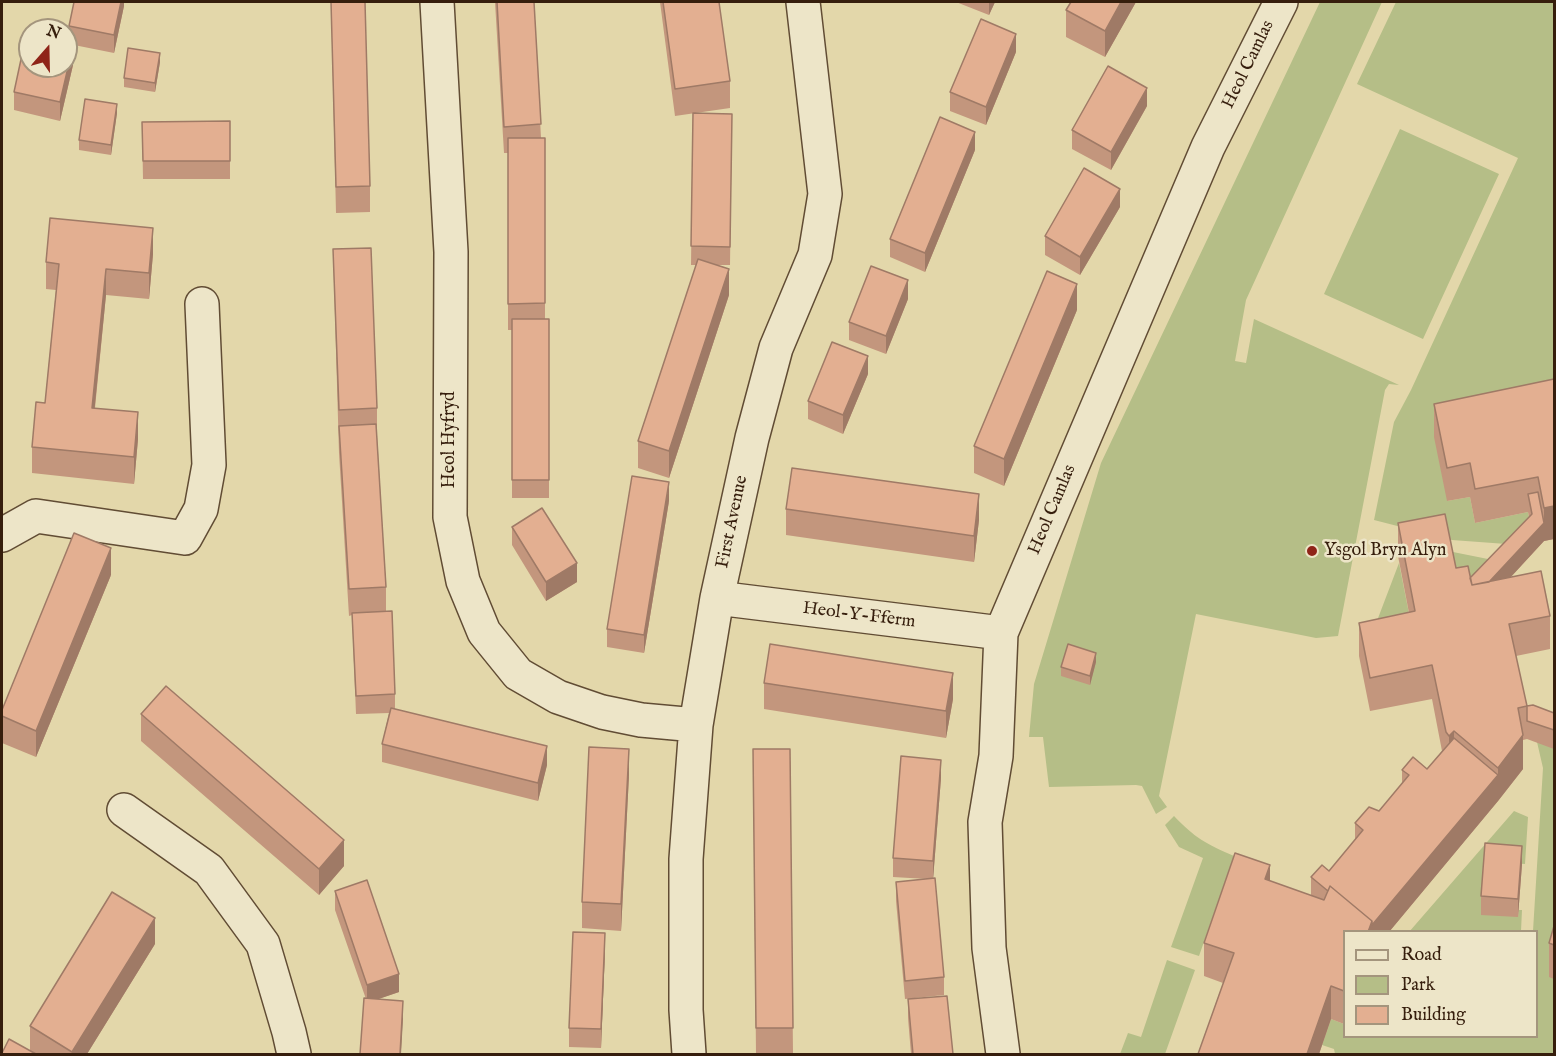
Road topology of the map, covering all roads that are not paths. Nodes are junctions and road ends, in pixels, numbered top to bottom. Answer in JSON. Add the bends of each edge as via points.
{"nodes":[{"id":1,"x":437,"y":2,"type":"edge"},
{"id":2,"x":803,"y":2,"type":"edge"},
{"id":3,"x":1281,"y":2,"type":"edge"},
{"id":4,"x":202,"y":304,"type":"dead end"},
{"id":5,"x":2,"y":535,"type":"edge"},
{"id":6,"x":717,"y":598,"type":"junction"},
{"id":7,"x":1001,"y":633,"type":"junction"},
{"id":8,"x":696,"y":725,"type":"junction"},
{"id":9,"x":124,"y":810,"type":"dead end"},
{"id":10,"x":294,"y":1054,"type":"edge"},
{"id":11,"x":689,"y":1054,"type":"edge"},
{"id":12,"x":1003,"y":1054,"type":"edge"}],
"edges":[{"from":1,"to":8,"type":"street","name":"Heol Hyfryd","via":[[451,252],[450,517],[463,581],[483,632],[518,674],[558,697],[602,712]]},
{"from":2,"to":6,"type":"street","name":"First Avenue","via":[[825,194],[815,255],[777,348],[755,427]]},
{"from":3,"to":7,"type":"street","name":"Heol Camlas","via":[[1208,147]]},
{"from":4,"to":5,"type":"street","via":[[209,465],[201,509],[185,538],[36,516]]},
{"from":6,"to":7,"type":"street","name":"Heol-Y-Fferm"},
{"from":6,"to":8,"type":"street","name":"First Avenue"},
{"from":7,"to":12,"type":"street","name":"Heol Camlas","via":[[996,756],[985,822],[989,948]]},
{"from":8,"to":11,"type":"street","name":"First Avenue","via":[[686,859]]},
{"from":9,"to":10,"type":"street","via":[[208,870],[263,944]]}]}
